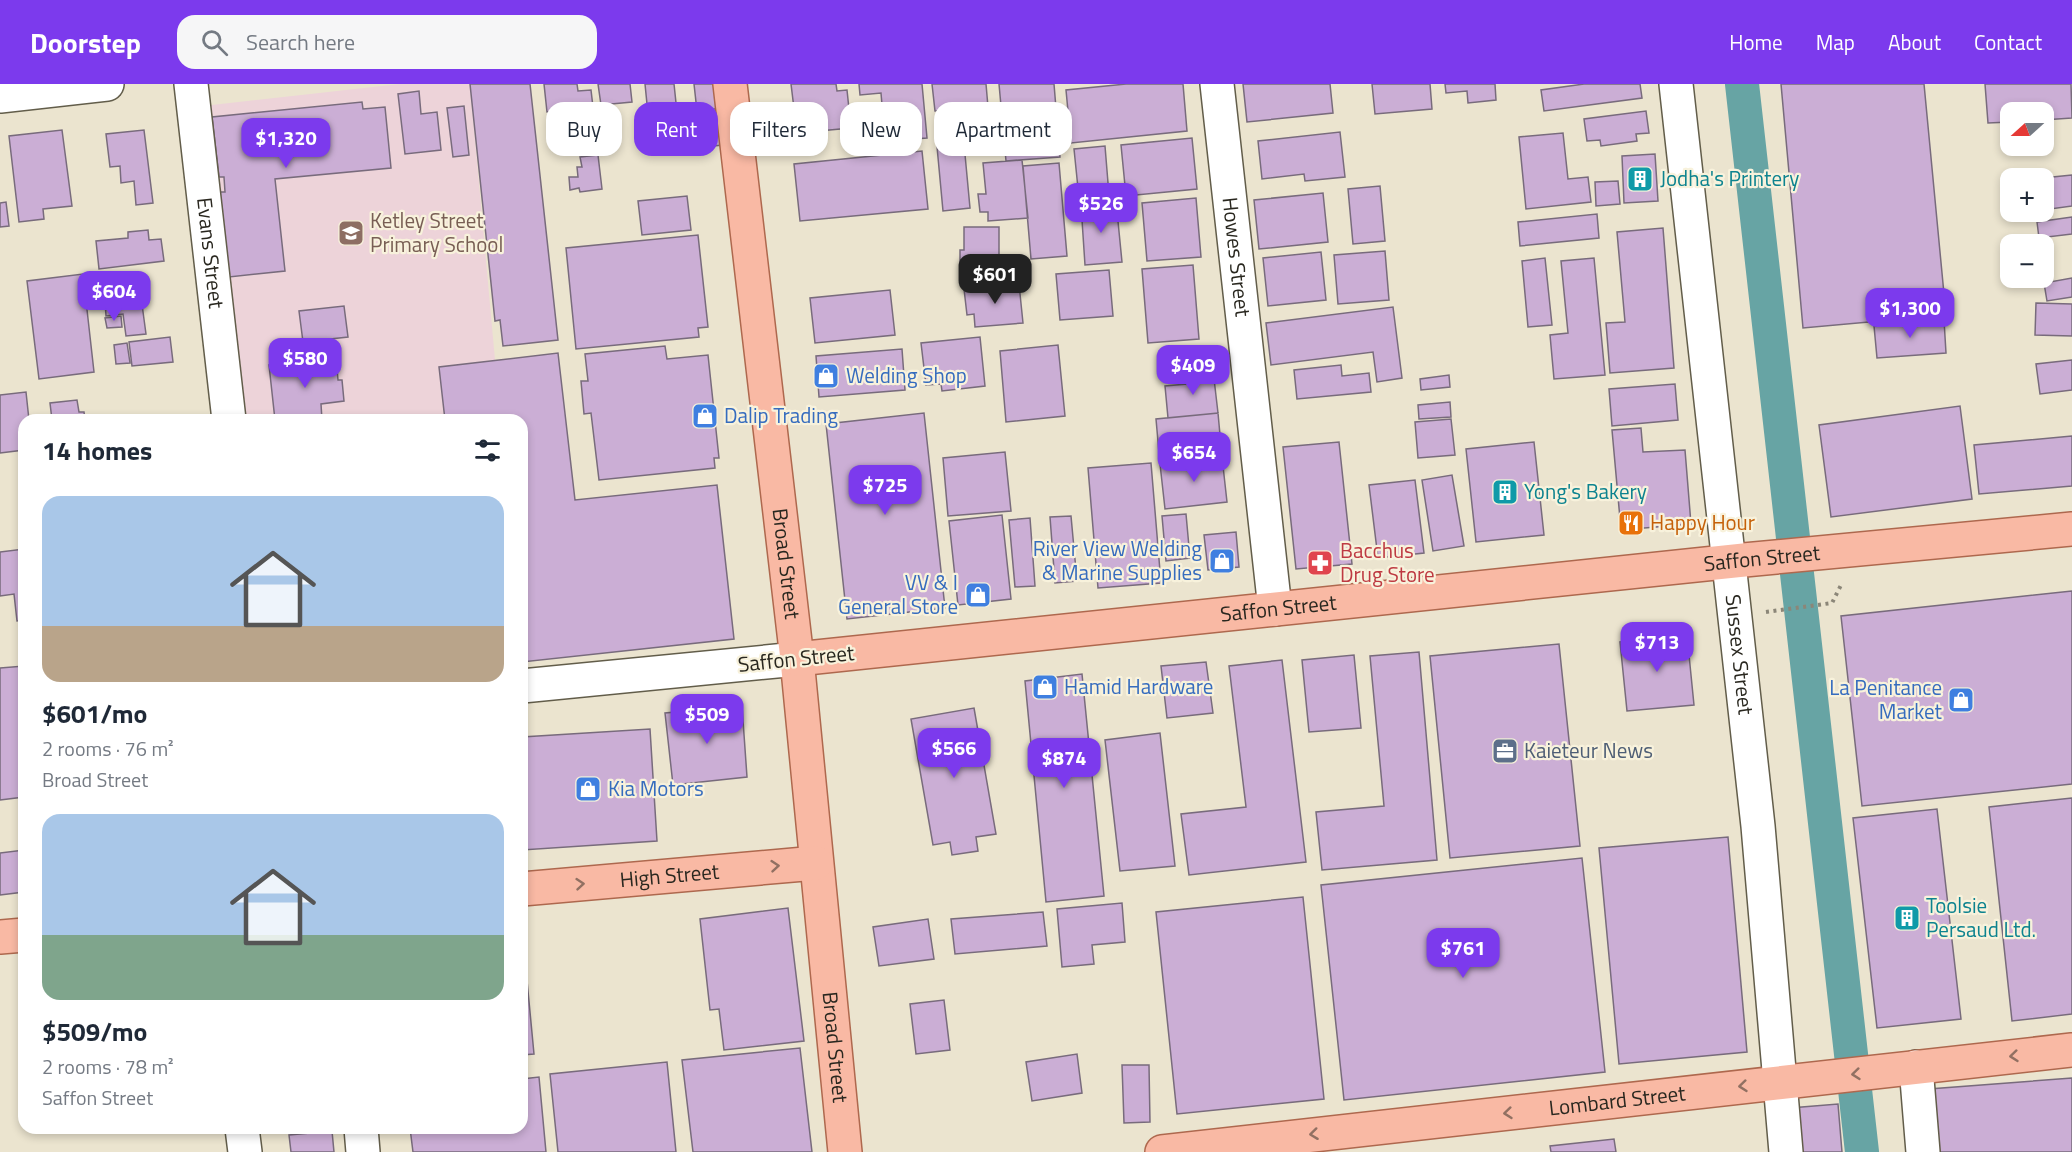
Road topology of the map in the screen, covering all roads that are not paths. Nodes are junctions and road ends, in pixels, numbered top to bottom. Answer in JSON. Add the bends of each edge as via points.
{"nodes":[{"id":1,"x":107,"y":84,"type":"edge"},
{"id":2,"x":191,"y":84,"type":"edge"},
{"id":3,"x":730,"y":84,"type":"edge"},
{"id":4,"x":1217,"y":84,"type":"edge"},
{"id":5,"x":1676,"y":84,"type":"edge"},
{"id":6,"x":0,"y":96,"type":"edge"},
{"id":7,"x":228,"y":414,"type":"edge"},
{"id":8,"x":2072,"y":529,"type":"edge"},
{"id":9,"x":1736,"y":561,"type":"junction"},
{"id":10,"x":1275,"y":609,"type":"junction"},
{"id":11,"x":797,"y":660,"type":"junction"},
{"id":12,"x":528,"y":685,"type":"edge"},
{"id":13,"x":816,"y":863,"type":"junction"},
{"id":14,"x":528,"y":888,"type":"edge"},
{"id":15,"x":18,"y":936,"type":"edge"},
{"id":16,"x":0,"y":937,"type":"edge"},
{"id":17,"x":2072,"y":1050,"type":"edge"},
{"id":18,"x":1903,"y":1069,"type":"junction"},
{"id":19,"x":1779,"y":1082,"type":"junction"},
{"id":20,"x":243,"y":1134,"type":"edge"},
{"id":21,"x":362,"y":1134,"type":"edge"},
{"id":22,"x":245,"y":1152,"type":"edge"},
{"id":23,"x":363,"y":1152,"type":"edge"},
{"id":24,"x":845,"y":1152,"type":"edge"},
{"id":25,"x":1162,"y":1152,"type":"edge"},
{"id":26,"x":1786,"y":1152,"type":"edge"},
{"id":27,"x":1923,"y":1152,"type":"edge"}],
"edges":[{"from":1,"to":6,"type":"street"},
{"from":2,"to":7,"type":"street","name":"Evans Street"},
{"from":3,"to":11,"type":"main road","name":"Broad Street"},
{"from":4,"to":10,"type":"street","name":"Howes Street"},
{"from":5,"to":9,"type":"street","name":"Sussex Street"},
{"from":8,"to":9,"type":"main road","name":"Saffon Street"},
{"from":9,"to":10,"type":"main road","name":"Saffon Street"},
{"from":9,"to":19,"type":"street","name":"Sussex Street"},
{"from":10,"to":11,"type":"main road","name":"Saffon Street"},
{"from":11,"to":12,"type":"street","name":"Saffon Street"},
{"from":11,"to":13,"type":"main road","name":"Broad Street"},
{"from":14,"to":13,"type":"main road","name":"High Street","one_way":true},
{"from":13,"to":24,"type":"main road","name":"Broad Street"},
{"from":15,"to":16,"type":"main road"},
{"from":17,"to":18,"type":"main road","name":"Lombard Street","one_way":true},
{"from":18,"to":19,"type":"main road","name":"Lombard Street","one_way":true},
{"from":18,"to":27,"type":"street"},
{"from":19,"to":25,"type":"main road","name":"Lombard Street","one_way":true},
{"from":19,"to":26,"type":"street","name":"Sussex Street"},
{"from":20,"to":22,"type":"street"},
{"from":21,"to":23,"type":"street"}]}
